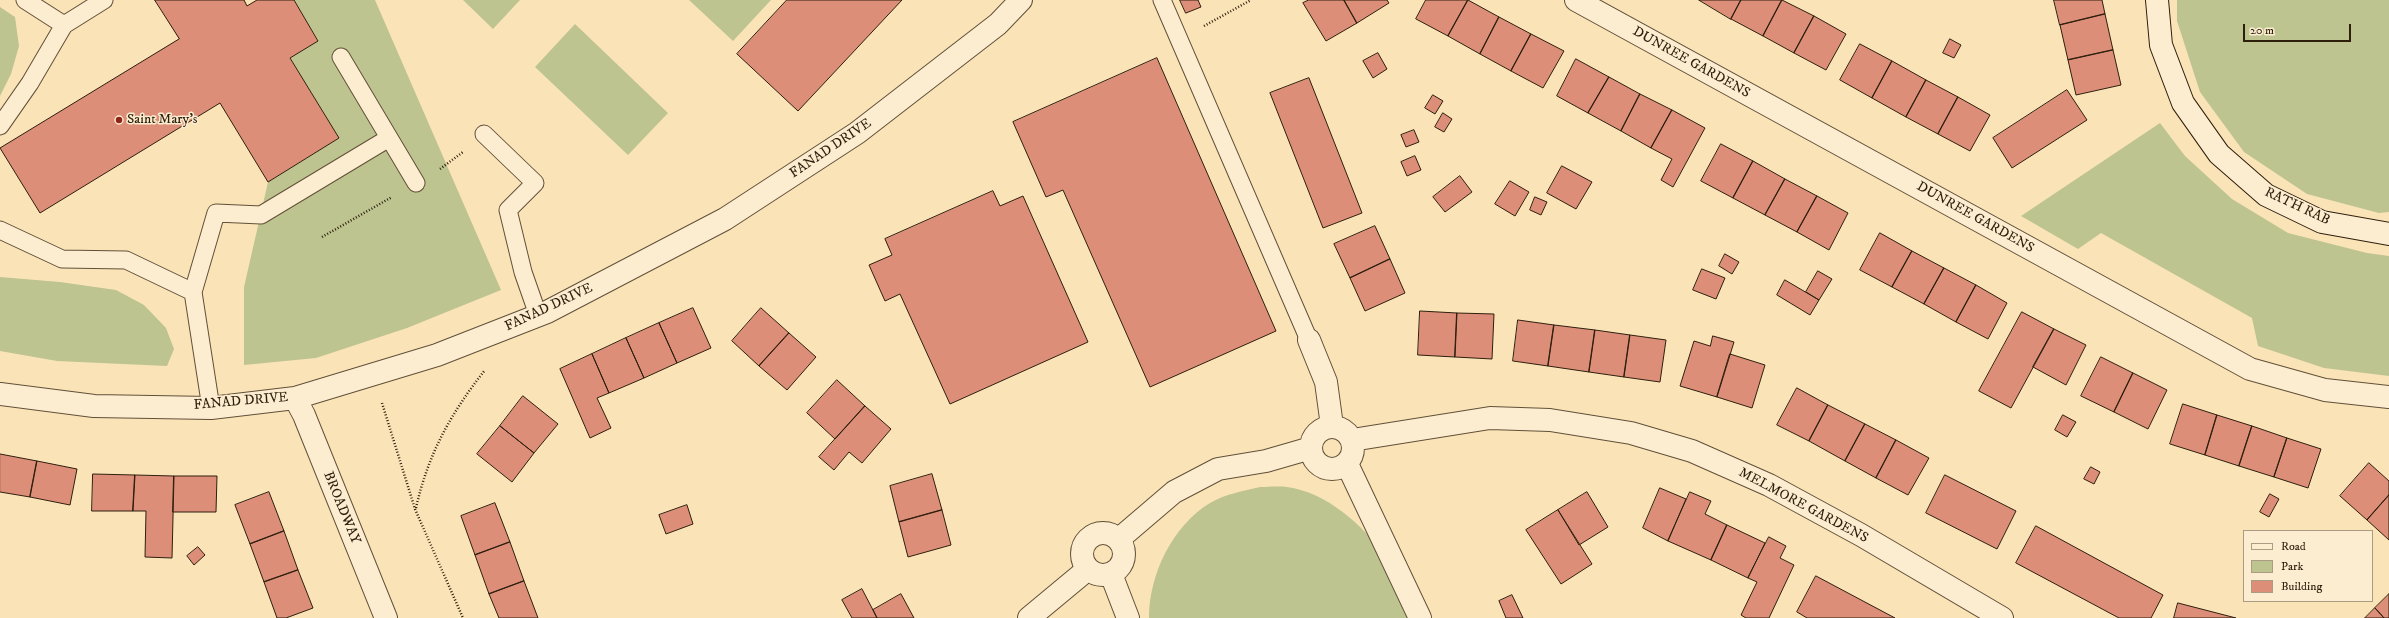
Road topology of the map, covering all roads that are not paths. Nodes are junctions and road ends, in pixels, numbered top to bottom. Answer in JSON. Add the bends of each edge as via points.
{"nodes":[{"id":1,"x":25,"y":0,"type":"edge"},
{"id":2,"x":104,"y":0,"type":"edge"},
{"id":3,"x":1022,"y":0,"type":"edge"},
{"id":4,"x":1162,"y":0,"type":"edge"},
{"id":5,"x":1576,"y":0,"type":"edge"},
{"id":6,"x":2157,"y":0,"type":"edge"},
{"id":7,"x":64,"y":25,"type":"junction"},
{"id":8,"x":341,"y":57,"type":"dead end"},
{"id":9,"x":0,"y":126,"type":"edge"},
{"id":10,"x":484,"y":134,"type":"dead end"},
{"id":11,"x":389,"y":138,"type":"junction"},
{"id":12,"x":416,"y":183,"type":"dead end"},
{"id":13,"x":0,"y":230,"type":"edge"},
{"id":14,"x":2389,"y":234,"type":"edge"},
{"id":15,"x":193,"y":292,"type":"junction"},
{"id":16,"x":538,"y":315,"type":"junction"},
{"id":17,"x":1309,"y":340,"type":"joint"},
{"id":18,"x":0,"y":394,"type":"edge"},
{"id":19,"x":2389,"y":397,"type":"edge"},
{"id":20,"x":295,"y":398,"type":"junction"},
{"id":21,"x":211,"y":408,"type":"junction"},
{"id":22,"x":1332,"y":426,"type":"junction"},
{"id":23,"x":1352,"y":440,"type":"junction"},
{"id":24,"x":1311,"y":448,"type":"junction"},
{"id":25,"x":1347,"y":464,"type":"junction"},
{"id":26,"x":1119,"y":539,"type":"junction"},
{"id":27,"x":1088,"y":569,"type":"junction"},
{"id":28,"x":1111,"y":574,"type":"junction"},
{"id":29,"x":386,"y":618,"type":"edge"},
{"id":30,"x":1028,"y":618,"type":"edge"},
{"id":31,"x":1128,"y":618,"type":"edge"},
{"id":32,"x":1420,"y":618,"type":"edge"},
{"id":33,"x":2002,"y":618,"type":"edge"}],
"edges":[{"from":1,"to":7,"type":"lane"},
{"from":2,"to":7,"type":"lane"},
{"from":3,"to":16,"type":"street","name":"FANAD DRIVE","via":[[998,24],[857,132],[725,218]]},
{"from":4,"to":17,"type":"lane"},
{"from":5,"to":19,"type":"street","name":"DUNREE GARDENS","via":[[2250,369],[2325,390]]},
{"from":6,"to":14,"type":"street","name":"RATH RAB","via":[[2161,45],[2183,104],[2219,154],[2266,195],[2322,222]]},
{"from":7,"to":9,"type":"lane","via":[[30,83]]},
{"from":8,"to":11,"type":"lane"},
{"from":10,"to":16,"type":"lane","via":[[535,183],[508,210],[523,272]]},
{"from":11,"to":12,"type":"lane"},
{"from":11,"to":15,"type":"lane","via":[[261,215],[216,213]]},
{"from":13,"to":15,"type":"lane","via":[[62,259],[126,260]]},
{"from":15,"to":21,"type":"lane"},
{"from":16,"to":20,"type":"street","name":"FANAD DRIVE","via":[[437,355]]},
{"from":17,"to":22,"type":"street","via":[[1326,382]]},
{"from":18,"to":21,"type":"street","name":"FANAD DRIVE","via":[[94,406]]},
{"from":20,"to":21,"type":"street","name":"FANAD DRIVE"},
{"from":20,"to":29,"type":"street","name":"BROADWAY"},
{"from":22,"to":23,"type":"street","via":[[1341,428]]},
{"from":22,"to":24,"type":"street","via":[[1317,433]]},
{"from":23,"to":25,"type":"street","via":[[1354,448]]},
{"from":23,"to":33,"type":"street","name":"MELMORE GARDENS","via":[[1490,418],[1550,420],[1631,433],[1692,451],[1769,485],[1861,535]]},
{"from":24,"to":25,"type":"street","via":[[1312,456],[1324,468],[1336,469]]},
{"from":24,"to":26,"type":"street","via":[[1266,461],[1218,469],[1174,492]]},
{"from":25,"to":32,"type":"street"},
{"from":26,"to":27,"type":"street","via":[[1104,532],[1088,538],[1082,554]]},
{"from":26,"to":28,"type":"street","via":[[1125,554],[1123,562]]},
{"from":27,"to":28,"type":"street","via":[[1094,574]]},
{"from":27,"to":30,"type":"street"},
{"from":28,"to":31,"type":"street"}]}
